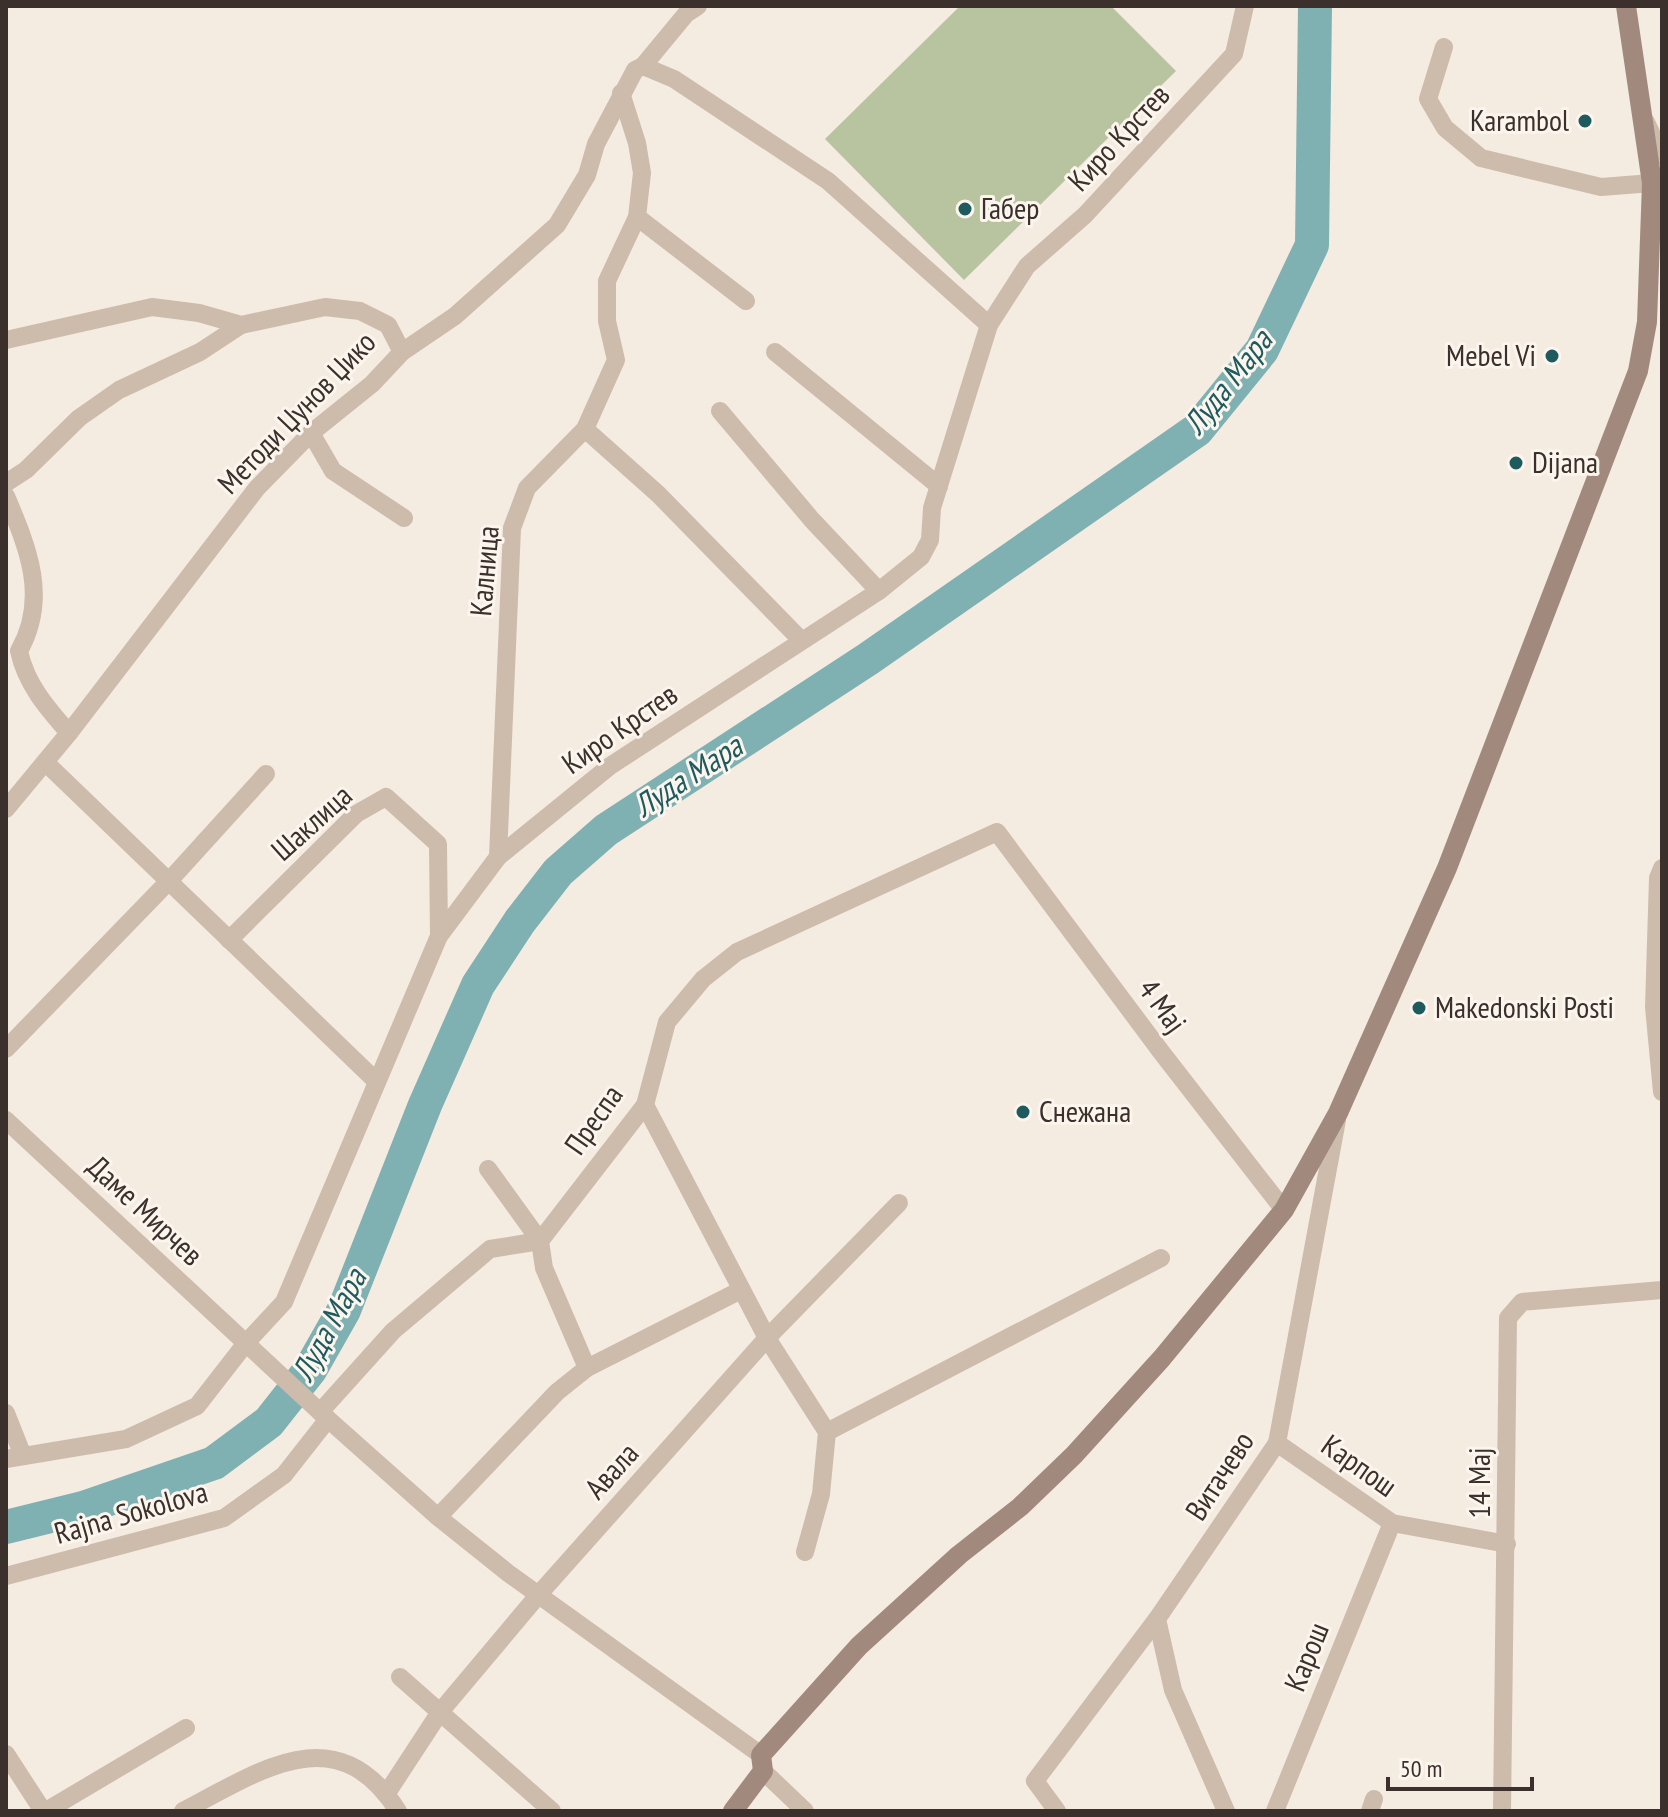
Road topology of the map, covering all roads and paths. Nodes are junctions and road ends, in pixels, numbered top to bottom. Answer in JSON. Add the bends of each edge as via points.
{"nodes":[{"id":1,"x":698,"y":6,"type":"edge"},
{"id":2,"x":1245,"y":6,"type":"edge"},
{"id":3,"x":1626,"y":6,"type":"edge"},
{"id":4,"x":1444,"y":47,"type":"dead end"},
{"id":5,"x":643,"y":66,"type":"junction"},
{"id":6,"x":621,"y":93,"type":"junction"},
{"id":7,"x":1642,"y":113,"type":"junction"},
{"id":8,"x":1662,"y":156,"type":"edge"},
{"id":9,"x":1652,"y":183,"type":"junction"},
{"id":10,"x":637,"y":217,"type":"junction"},
{"id":11,"x":746,"y":301,"type":"dead end"},
{"id":12,"x":241,"y":325,"type":"junction"},
{"id":13,"x":989,"y":325,"type":"junction"},
{"id":14,"x":6,"y":340,"type":"edge"},
{"id":15,"x":402,"y":352,"type":"junction"},
{"id":16,"x":775,"y":352,"type":"dead end"},
{"id":17,"x":720,"y":411,"type":"dead end"},
{"id":18,"x":585,"y":429,"type":"junction"},
{"id":19,"x":311,"y":433,"type":"junction"},
{"id":20,"x":6,"y":483,"type":"edge"},
{"id":21,"x":939,"y":486,"type":"junction"},
{"id":22,"x":6,"y":496,"type":"edge"},
{"id":23,"x":404,"y":518,"type":"dead end"},
{"id":24,"x":879,"y":591,"type":"junction"},
{"id":25,"x":801,"y":640,"type":"junction"},
{"id":26,"x":69,"y":733,"type":"junction"},
{"id":27,"x":45,"y":762,"type":"junction"},
{"id":28,"x":266,"y":774,"type":"dead end"},
{"id":29,"x":6,"y":809,"type":"edge"},
{"id":30,"x":997,"y":832,"type":"joint"},
{"id":31,"x":498,"y":857,"type":"junction"},
{"id":32,"x":1662,"y":868,"type":"edge"},
{"id":33,"x":169,"y":881,"type":"junction"},
{"id":34,"x":439,"y":936,"type":"junction"},
{"id":35,"x":229,"y":940,"type":"junction"},
{"id":36,"x":1658,"y":1006,"type":"edge"},
{"id":37,"x":6,"y":1049,"type":"edge"},
{"id":38,"x":376,"y":1081,"type":"junction"},
{"id":39,"x":1662,"y":1092,"type":"edge"},
{"id":40,"x":645,"y":1105,"type":"junction"},
{"id":41,"x":1338,"y":1113,"type":"junction"},
{"id":42,"x":6,"y":1120,"type":"edge"},
{"id":43,"x":488,"y":1169,"type":"dead end"},
{"id":44,"x":899,"y":1203,"type":"dead end"},
{"id":45,"x":1284,"y":1210,"type":"junction"},
{"id":46,"x":540,"y":1241,"type":"junction"},
{"id":47,"x":1161,"y":1258,"type":"dead end"},
{"id":48,"x":741,"y":1290,"type":"junction"},
{"id":49,"x":1662,"y":1290,"type":"edge"},
{"id":50,"x":767,"y":1338,"type":"junction"},
{"id":51,"x":246,"y":1343,"type":"junction"},
{"id":52,"x":587,"y":1368,"type":"junction"},
{"id":53,"x":6,"y":1413,"type":"edge"},
{"id":54,"x":324,"y":1415,"type":"junction"},
{"id":55,"x":827,"y":1432,"type":"junction"},
{"id":56,"x":1277,"y":1443,"type":"junction"},
{"id":57,"x":15,"y":1458,"type":"edge"},
{"id":58,"x":438,"y":1517,"type":"junction"},
{"id":59,"x":1392,"y":1523,"type":"junction"},
{"id":60,"x":1507,"y":1544,"type":"junction"},
{"id":61,"x":805,"y":1552,"type":"dead end"},
{"id":62,"x":6,"y":1576,"type":"edge"},
{"id":63,"x":540,"y":1593,"type":"junction"},
{"id":64,"x":1157,"y":1619,"type":"junction"},
{"id":65,"x":400,"y":1677,"type":"dead end"},
{"id":66,"x":440,"y":1712,"type":"junction"},
{"id":67,"x":186,"y":1728,"type":"dead end"},
{"id":68,"x":6,"y":1754,"type":"edge"},
{"id":69,"x":762,"y":1763,"type":"junction"},
{"id":70,"x":387,"y":1793,"type":"junction"},
{"id":71,"x":44,"y":1811,"type":"edge"},
{"id":72,"x":183,"y":1811,"type":"edge"},
{"id":73,"x":398,"y":1811,"type":"edge"},
{"id":74,"x":552,"y":1811,"type":"edge"},
{"id":75,"x":733,"y":1811,"type":"edge"},
{"id":76,"x":805,"y":1811,"type":"edge"},
{"id":77,"x":1057,"y":1811,"type":"edge"},
{"id":78,"x":1226,"y":1811,"type":"edge"},
{"id":79,"x":1275,"y":1811,"type":"edge"},
{"id":80,"x":1502,"y":1811,"type":"edge"}],
"edges":[{"from":1,"to":5,"type":"street"},
{"from":2,"to":13,"type":"street","name":"Киро Крстев","via":[[1234,54],[1085,215],[1027,266]]},
{"from":3,"to":7,"type":"main road"},
{"from":4,"to":9,"type":"street","via":[[1428,99],[1445,128],[1481,158],[1601,187]]},
{"from":5,"to":6,"type":"street"},
{"from":5,"to":13,"type":"street","via":[[674,79],[828,181]]},
{"from":6,"to":10,"type":"street","name":"Калница","via":[[642,173]]},
{"from":6,"to":15,"type":"street","via":[[587,175],[557,225],[455,316]]},
{"from":7,"to":8,"type":"street"},
{"from":7,"to":9,"type":"main road"},
{"from":9,"to":41,"type":"main road","via":[[1647,322],[1638,371],[1447,868]]},
{"from":10,"to":11,"type":"street"},
{"from":10,"to":18,"type":"street","name":"Калница","via":[[607,281],[607,321],[616,360]]},
{"from":12,"to":14,"type":"street","name":"Методи Џунов Џико","via":[[152,307]]},
{"from":12,"to":15,"type":"street","name":"Методи Џунов Џико","via":[[325,307],[360,311],[388,325]]},
{"from":12,"to":20,"type":"street","via":[[200,352],[119,390]]},
{"from":13,"to":21,"type":"street","name":"Киро Крстев"},
{"from":15,"to":19,"type":"street","name":"Методи Џунов Џико"},
{"from":16,"to":21,"type":"street"},
{"from":17,"to":24,"type":"street"},
{"from":18,"to":25,"type":"street","via":[[658,494]]},
{"from":18,"to":31,"type":"street","name":"Калница","via":[[527,488],[512,528]]},
{"from":19,"to":23,"type":"street","via":[[333,471]]},
{"from":19,"to":26,"type":"street","name":"Методи Џунов Џико","via":[[257,488]]},
{"from":21,"to":24,"type":"street","name":"Киро Крстев","via":[[930,540],[921,557]]},
{"from":22,"to":26,"type":"street","via":[[29,549],[36,600],[31,630],[19,651],[23,671]]},
{"from":24,"to":25,"type":"street","name":"Киро Крстев"},
{"from":25,"to":31,"type":"street","name":"Киро Крстев","via":[[610,766]]},
{"from":26,"to":27,"type":"street","name":"Методи Џунов Џико"},
{"from":27,"to":29,"type":"street","name":"Методи Џунов Џико"},
{"from":27,"to":33,"type":"street"},
{"from":28,"to":33,"type":"street"},
{"from":30,"to":40,"type":"street","name":"Преспа","via":[[737,952],[703,979],[667,1022]]},
{"from":30,"to":45,"type":"street","name":"4 Мај"},
{"from":31,"to":34,"type":"street","name":"Киро Крстев"},
{"from":32,"to":36,"type":"street"},
{"from":33,"to":35,"type":"street"},
{"from":33,"to":37,"type":"street"},
{"from":34,"to":35,"type":"street","name":"Шаклица","via":[[438,844],[386,797],[356,814]]},
{"from":34,"to":38,"type":"street","name":"Киро Крстев"},
{"from":35,"to":38,"type":"street"},
{"from":36,"to":39,"type":"street"},
{"from":38,"to":51,"type":"street","name":"Киро Крстев","via":[[284,1302]]},
{"from":40,"to":46,"type":"street","name":"Преспа"},
{"from":40,"to":48,"type":"street"},
{"from":41,"to":45,"type":"main road"},
{"from":41,"to":56,"type":"street","name":"Витачево"},
{"from":42,"to":51,"type":"street","name":"Даме Мирчев"},
{"from":43,"to":46,"type":"street"},
{"from":44,"to":50,"type":"street","name":"Авала"},
{"from":45,"to":69,"type":"main road","via":[[1074,1455],[859,1646]]},
{"from":46,"to":52,"type":"street","via":[[544,1268]]},
{"from":46,"to":54,"type":"street","via":[[490,1249],[393,1331]]},
{"from":47,"to":55,"type":"street"},
{"from":48,"to":50,"type":"street"},
{"from":48,"to":52,"type":"street"},
{"from":49,"to":60,"type":"street","name":"14 Мај","via":[[1522,1302],[1513,1308],[1508,1318]]},
{"from":50,"to":55,"type":"street"},
{"from":50,"to":63,"type":"street","name":"Авала"},
{"from":51,"to":54,"type":"street","name":"Даме Мирчев"},
{"from":51,"to":57,"type":"street","name":"Киро Крстев","via":[[197,1406],[126,1439]]},
{"from":52,"to":58,"type":"street","via":[[557,1392]]},
{"from":53,"to":57,"type":"street"},
{"from":54,"to":58,"type":"street","name":"Даме Мирчев"},
{"from":54,"to":62,"type":"street","name":"Rajna Sokolova","via":[[284,1475],[224,1518]]},
{"from":55,"to":61,"type":"street","via":[[821,1494]]},
{"from":56,"to":59,"type":"street","name":"Карпош"},
{"from":56,"to":64,"type":"street","name":"Витачево"},
{"from":58,"to":63,"type":"street","name":"Даме Мирчев"},
{"from":59,"to":60,"type":"street","name":"Карпош"},
{"from":59,"to":79,"type":"street","name":"Карош"},
{"from":60,"to":80,"type":"street","name":"14 Мај"},
{"from":63,"to":66,"type":"street","name":"Авала"},
{"from":63,"to":69,"type":"street","name":"Даме Мирчев"},
{"from":64,"to":77,"type":"street","name":"Витачево","via":[[1035,1781]]},
{"from":64,"to":78,"type":"street","via":[[1173,1690]]},
{"from":65,"to":66,"type":"street"},
{"from":66,"to":70,"type":"street","name":"Авала"},
{"from":66,"to":74,"type":"street"},
{"from":67,"to":71,"type":"street"},
{"from":68,"to":71,"type":"street"},
{"from":69,"to":75,"type":"main road"},
{"from":69,"to":76,"type":"street","name":"Даме Мирчев"},
{"from":70,"to":72,"type":"street","via":[[347,1761],[306,1757],[267,1767]]},
{"from":70,"to":73,"type":"street"}]}
